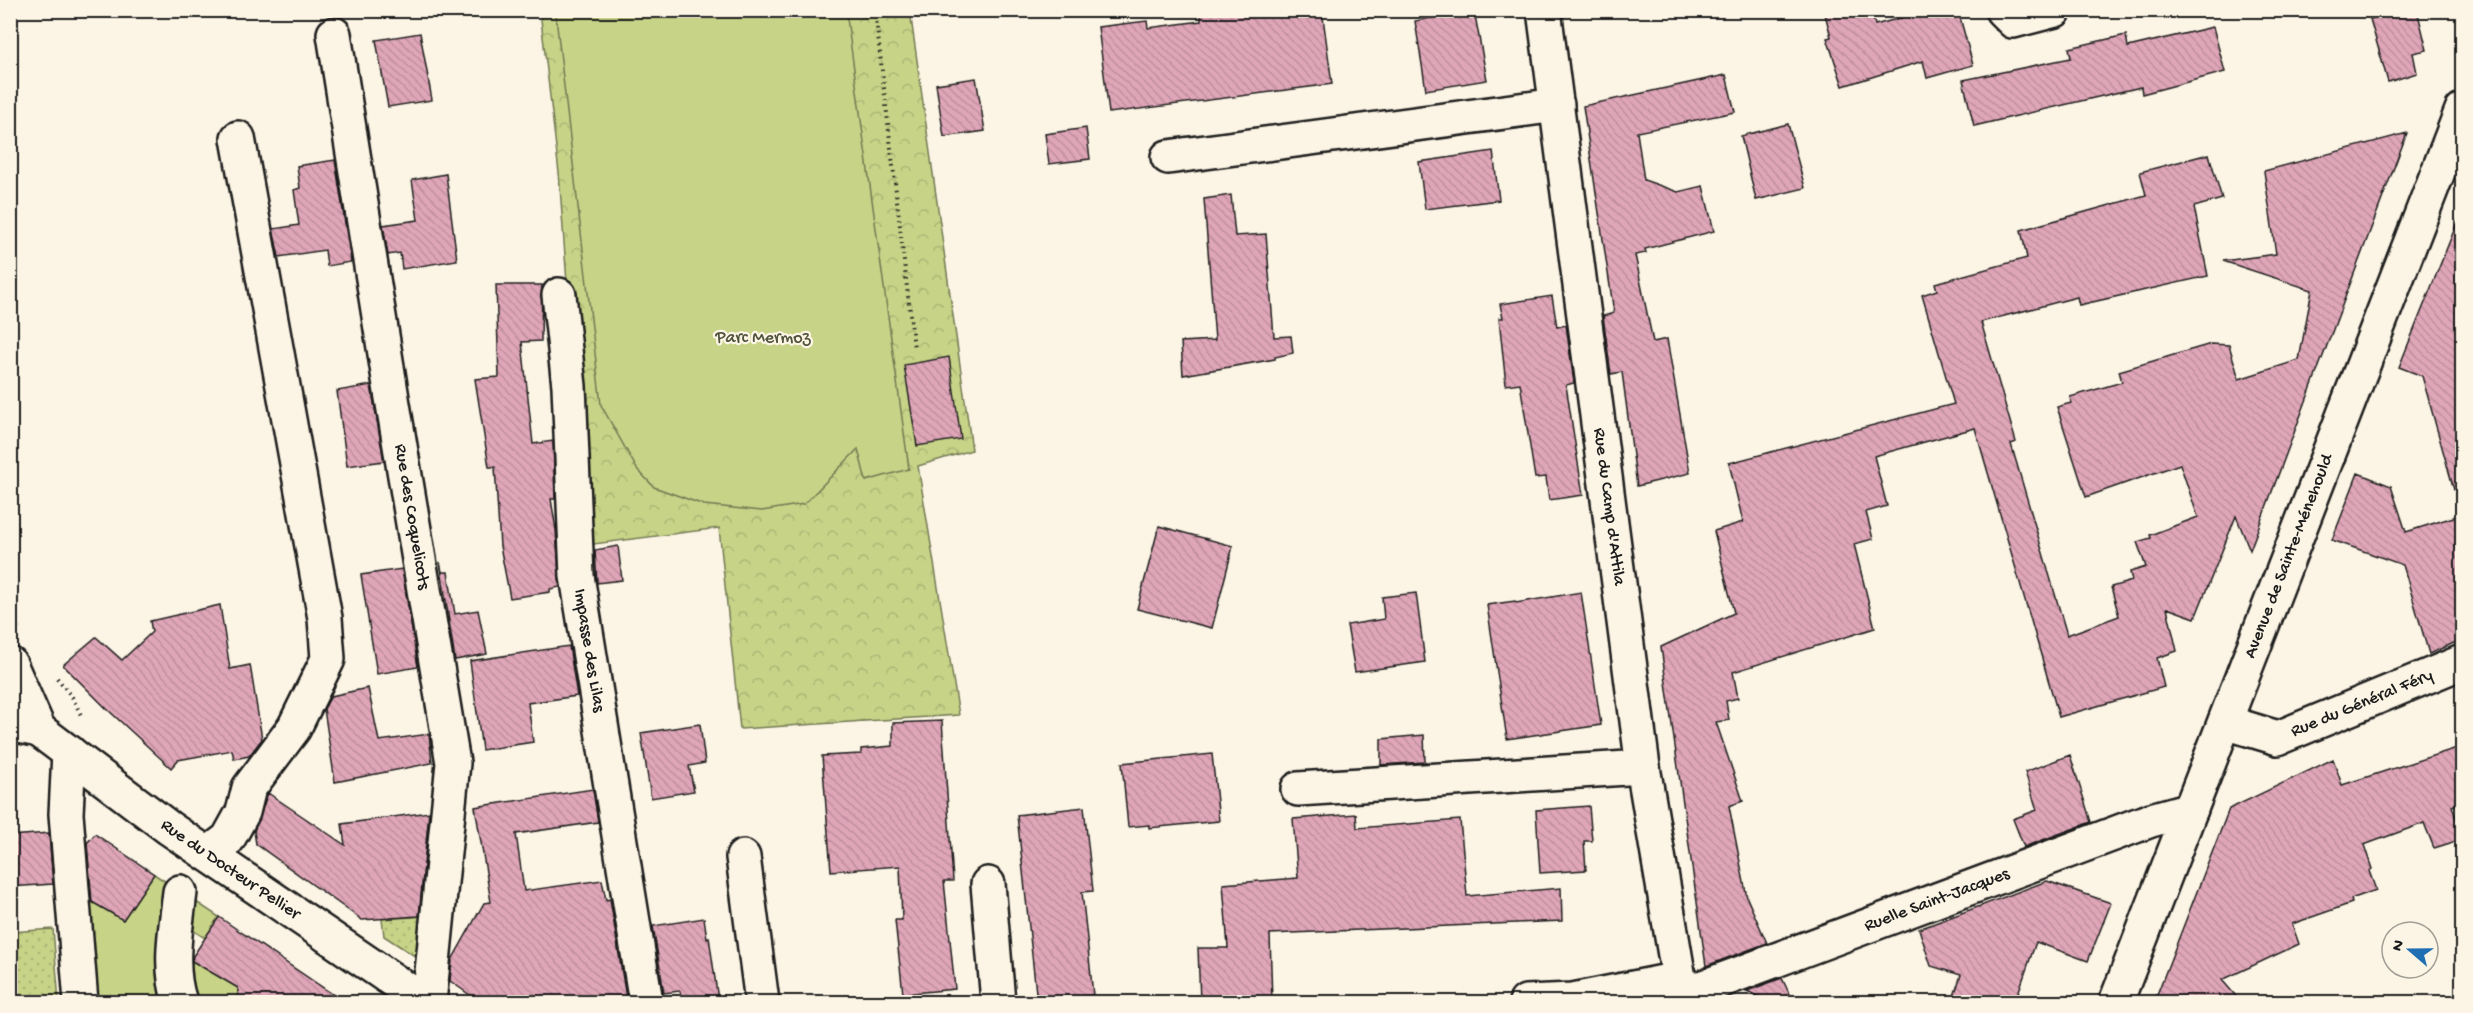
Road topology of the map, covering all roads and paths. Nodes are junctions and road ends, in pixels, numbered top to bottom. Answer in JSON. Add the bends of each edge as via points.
{"nodes":[{"id":1,"x":875,"y":10,"type":"edge"},
{"id":2,"x":1544,"y":10,"type":"edge"},
{"id":3,"x":2002,"y":10,"type":"edge"},
{"id":4,"x":2055,"y":10,"type":"edge"},
{"id":5,"x":334,"y":34,"type":"dead end"},
{"id":6,"x":1557,"y":105,"type":"junction"},
{"id":7,"x":2463,"y":110,"type":"edge"},
{"id":8,"x":238,"y":138,"type":"dead end"},
{"id":9,"x":1168,"y":157,"type":"dead end"},
{"id":10,"x":560,"y":295,"type":"dead end"},
{"id":11,"x":914,"y":348,"type":"dead end"},
{"id":12,"x":10,"y":618,"type":"edge"},
{"id":13,"x":21,"y":632,"type":"dead end"},
{"id":14,"x":2463,"y":662,"type":"edge"},
{"id":15,"x":10,"y":664,"type":"edge"},
{"id":16,"x":2225,"y":722,"type":"junction"},
{"id":17,"x":25,"y":727,"type":"edge"},
{"id":18,"x":69,"y":752,"type":"junction"},
{"id":19,"x":1643,"y":767,"type":"junction"},
{"id":20,"x":1298,"y":789,"type":"dead end"},
{"id":21,"x":2191,"y":809,"type":"junction"},
{"id":22,"x":208,"y":854,"type":"junction"},
{"id":23,"x":743,"y":856,"type":"dead end"},
{"id":24,"x":988,"y":884,"type":"dead end"},
{"id":25,"x":180,"y":892,"type":"dead end"},
{"id":26,"x":1681,"y":992,"type":"edge"},
{"id":27,"x":81,"y":1002,"type":"edge"},
{"id":28,"x":180,"y":1002,"type":"edge"},
{"id":29,"x":427,"y":1002,"type":"edge"},
{"id":30,"x":646,"y":1002,"type":"edge"},
{"id":31,"x":762,"y":1002,"type":"edge"},
{"id":32,"x":998,"y":1002,"type":"edge"},
{"id":33,"x":1526,"y":1002,"type":"edge"},
{"id":34,"x":2116,"y":1002,"type":"edge"}],
"edges":[{"from":1,"to":11,"type":"path"},
{"from":2,"to":6,"type":"street","name":"Rue du Camp d'Attila"},
{"from":3,"to":4,"type":"street","via":[[2013,21]]},
{"from":5,"to":29,"type":"street","name":"Rue des Coquelicots","via":[[453,763]]},
{"from":6,"to":9,"type":"street"},
{"from":6,"to":19,"type":"street","name":"Rue du Camp d'Attila"},
{"from":7,"to":16,"type":"street","name":"Avenue de Sainte-Ménehould"},
{"from":8,"to":22,"type":"street","via":[[324,618],[328,659],[294,728],[249,788],[243,812],[228,839]]},
{"from":10,"to":30,"type":"street","name":"Impasse des Lilas","via":[[569,386],[577,576]]},
{"from":12,"to":13,"type":"path"},
{"from":14,"to":16,"type":"street","name":"Rue du Général Féry","via":[[2278,738]]},
{"from":15,"to":17,"type":"street"},
{"from":16,"to":21,"type":"street","name":"Avenue de Sainte-Ménehould"},
{"from":17,"to":18,"type":"street","name":"Rue du Docteur Pellier"},
{"from":18,"to":22,"type":"street","name":"Rue du Docteur Pellier"},
{"from":18,"to":27,"type":"street","via":[[66,814]]},
{"from":19,"to":20,"type":"street"},
{"from":19,"to":26,"type":"street","name":"Rue du Camp d'Attila"},
{"from":21,"to":26,"type":"street","name":"Ruelle Saint-Jacques","via":[[2151,820]]},
{"from":21,"to":34,"type":"street","name":"Avenue de Sainte-Ménehould"},
{"from":22,"to":29,"type":"street","name":"Rue du Docteur Pellier"},
{"from":23,"to":31,"type":"street"},
{"from":24,"to":32,"type":"street"},
{"from":25,"to":28,"type":"street","via":[[173,959]]},
{"from":26,"to":33,"type":"street","name":"Ruelle Saint-Jacques"}]}
